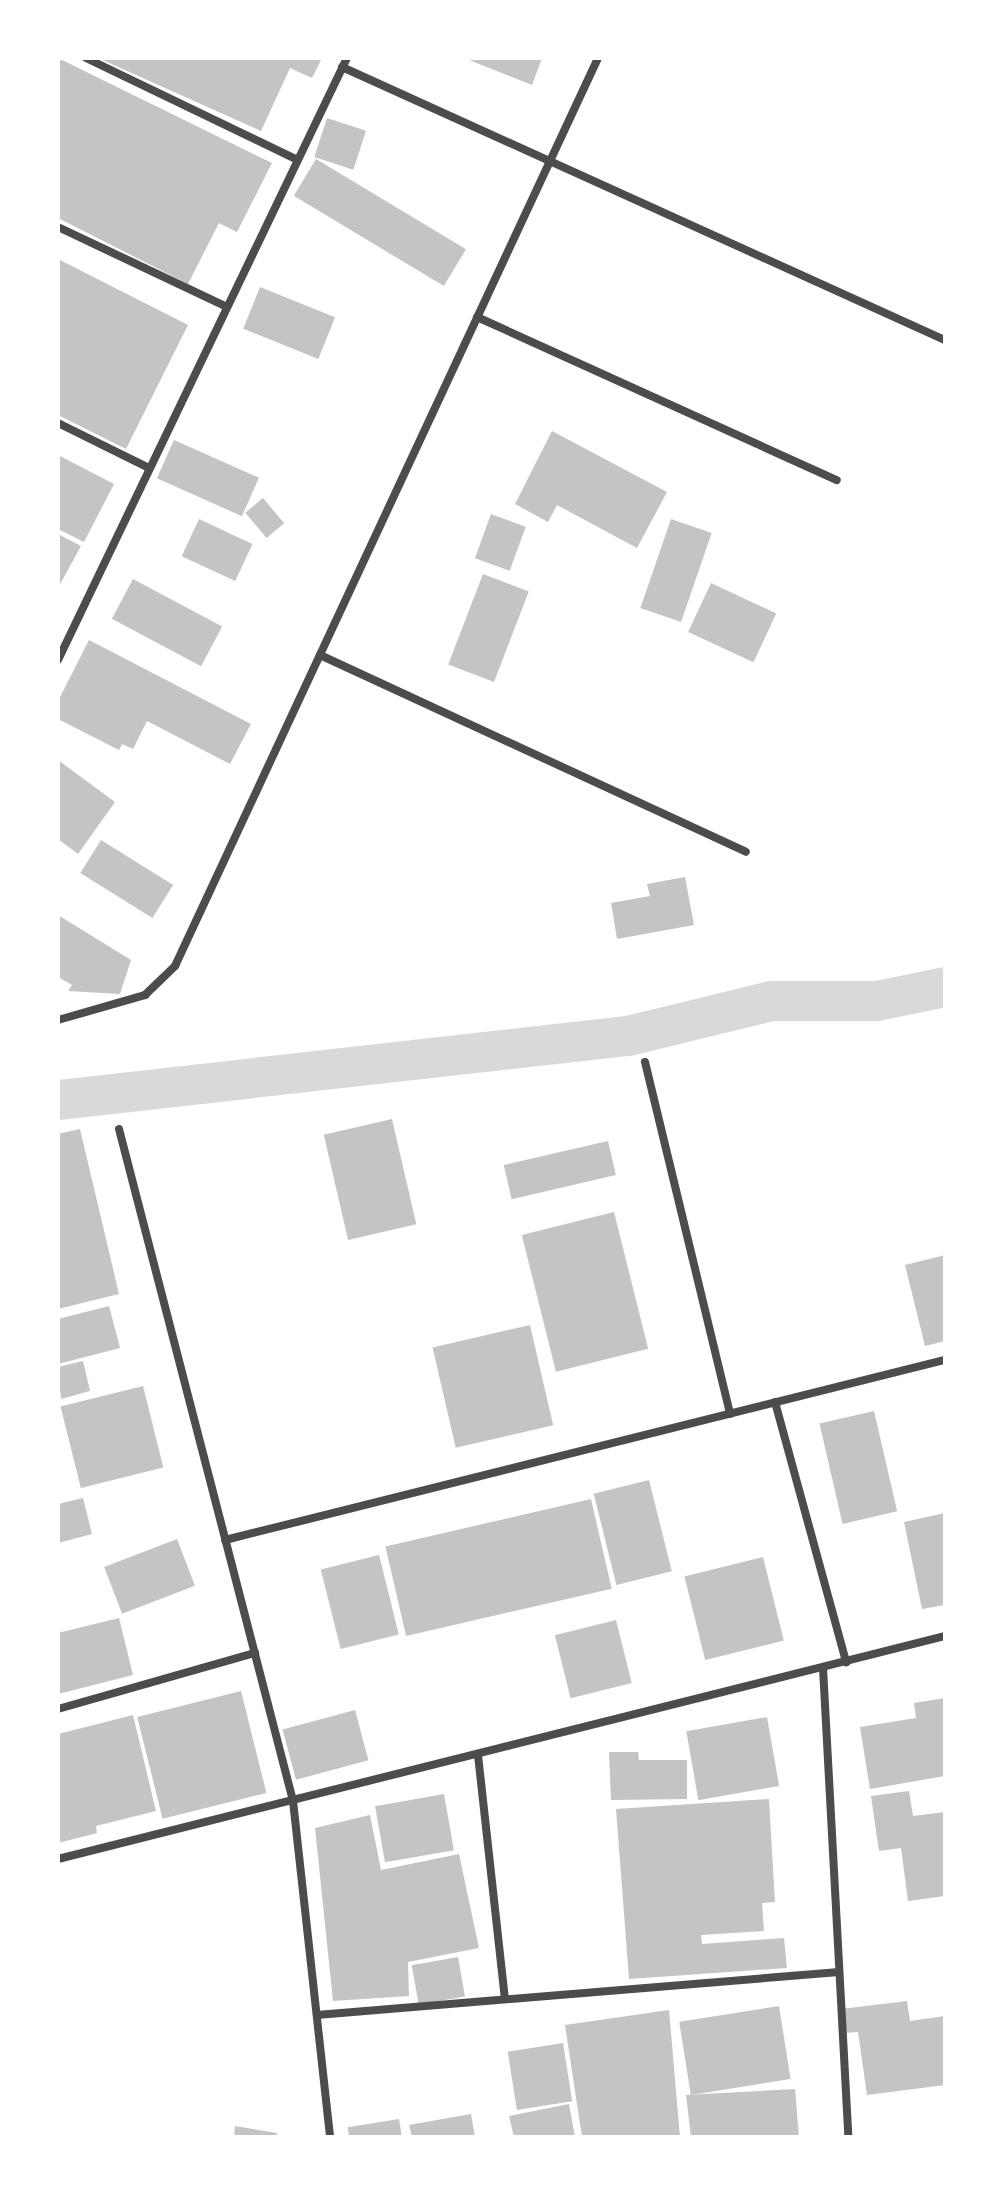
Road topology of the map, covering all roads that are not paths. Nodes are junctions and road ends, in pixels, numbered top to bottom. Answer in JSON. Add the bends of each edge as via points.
{"nodes":[{"id":1,"x":86,"y":58,"type":"edge"},
{"id":2,"x":598,"y":58,"type":"edge"},
{"id":3,"x":344,"y":62,"type":"edge"},
{"id":4,"x":296,"y":159,"type":"junction"},
{"id":5,"x":549,"y":162,"type":"junction"},
{"id":6,"x":58,"y":227,"type":"edge"},
{"id":7,"x":225,"y":306,"type":"junction"},
{"id":8,"x":477,"y":317,"type":"junction"},
{"id":9,"x":945,"y":340,"type":"edge"},
{"id":10,"x":58,"y":423,"type":"edge"},
{"id":11,"x":147,"y":467,"type":"junction"},
{"id":12,"x":837,"y":480,"type":"dead end"},
{"id":13,"x":320,"y":655,"type":"junction"},
{"id":14,"x":58,"y":660,"type":"edge"},
{"id":15,"x":746,"y":852,"type":"dead end"},
{"id":16,"x":58,"y":1020,"type":"edge"},
{"id":17,"x":645,"y":1062,"type":"dead end"},
{"id":18,"x":119,"y":1129,"type":"dead end"},
{"id":19,"x":945,"y":1360,"type":"edge"},
{"id":20,"x":775,"y":1402,"type":"junction"},
{"id":21,"x":730,"y":1414,"type":"junction"},
{"id":22,"x":225,"y":1540,"type":"junction"},
{"id":23,"x":945,"y":1636,"type":"edge"},
{"id":24,"x":255,"y":1653,"type":"junction"},
{"id":25,"x":846,"y":1662,"type":"junction"},
{"id":26,"x":823,"y":1668,"type":"junction"},
{"id":27,"x":58,"y":1709,"type":"edge"},
{"id":28,"x":478,"y":1755,"type":"junction"},
{"id":29,"x":293,"y":1801,"type":"junction"},
{"id":30,"x":58,"y":1859,"type":"edge"},
{"id":31,"x":839,"y":1972,"type":"junction"},
{"id":32,"x":505,"y":1999,"type":"junction"},
{"id":33,"x":317,"y":2015,"type":"junction"},
{"id":34,"x":330,"y":2137,"type":"edge"},
{"id":35,"x":848,"y":2137,"type":"edge"}],
"edges":[{"from":1,"to":4,"type":"street"},
{"from":2,"to":5,"type":"street"},
{"from":3,"to":4,"type":"street"},
{"from":3,"to":5,"type":"street"},
{"from":4,"to":7,"type":"street"},
{"from":5,"to":8,"type":"street"},
{"from":5,"to":9,"type":"street"},
{"from":6,"to":7,"type":"street"},
{"from":7,"to":11,"type":"street"},
{"from":8,"to":12,"type":"street"},
{"from":8,"to":13,"type":"street"},
{"from":10,"to":11,"type":"street"},
{"from":11,"to":14,"type":"street"},
{"from":13,"to":15,"type":"street"},
{"from":13,"to":16,"type":"street","via":[[175,966],[145,995]]},
{"from":17,"to":21,"type":"street"},
{"from":18,"to":22,"type":"street"},
{"from":19,"to":20,"type":"street"},
{"from":20,"to":21,"type":"street"},
{"from":20,"to":25,"type":"street"},
{"from":21,"to":22,"type":"street"},
{"from":22,"to":24,"type":"street"},
{"from":23,"to":25,"type":"street"},
{"from":24,"to":27,"type":"street"},
{"from":24,"to":29,"type":"street"},
{"from":25,"to":26,"type":"street"},
{"from":26,"to":28,"type":"street"},
{"from":26,"to":31,"type":"street"},
{"from":28,"to":29,"type":"street"},
{"from":28,"to":32,"type":"street"},
{"from":29,"to":30,"type":"street"},
{"from":29,"to":33,"type":"street"},
{"from":31,"to":32,"type":"street"},
{"from":31,"to":35,"type":"street"},
{"from":32,"to":33,"type":"street"},
{"from":33,"to":34,"type":"street"}]}
